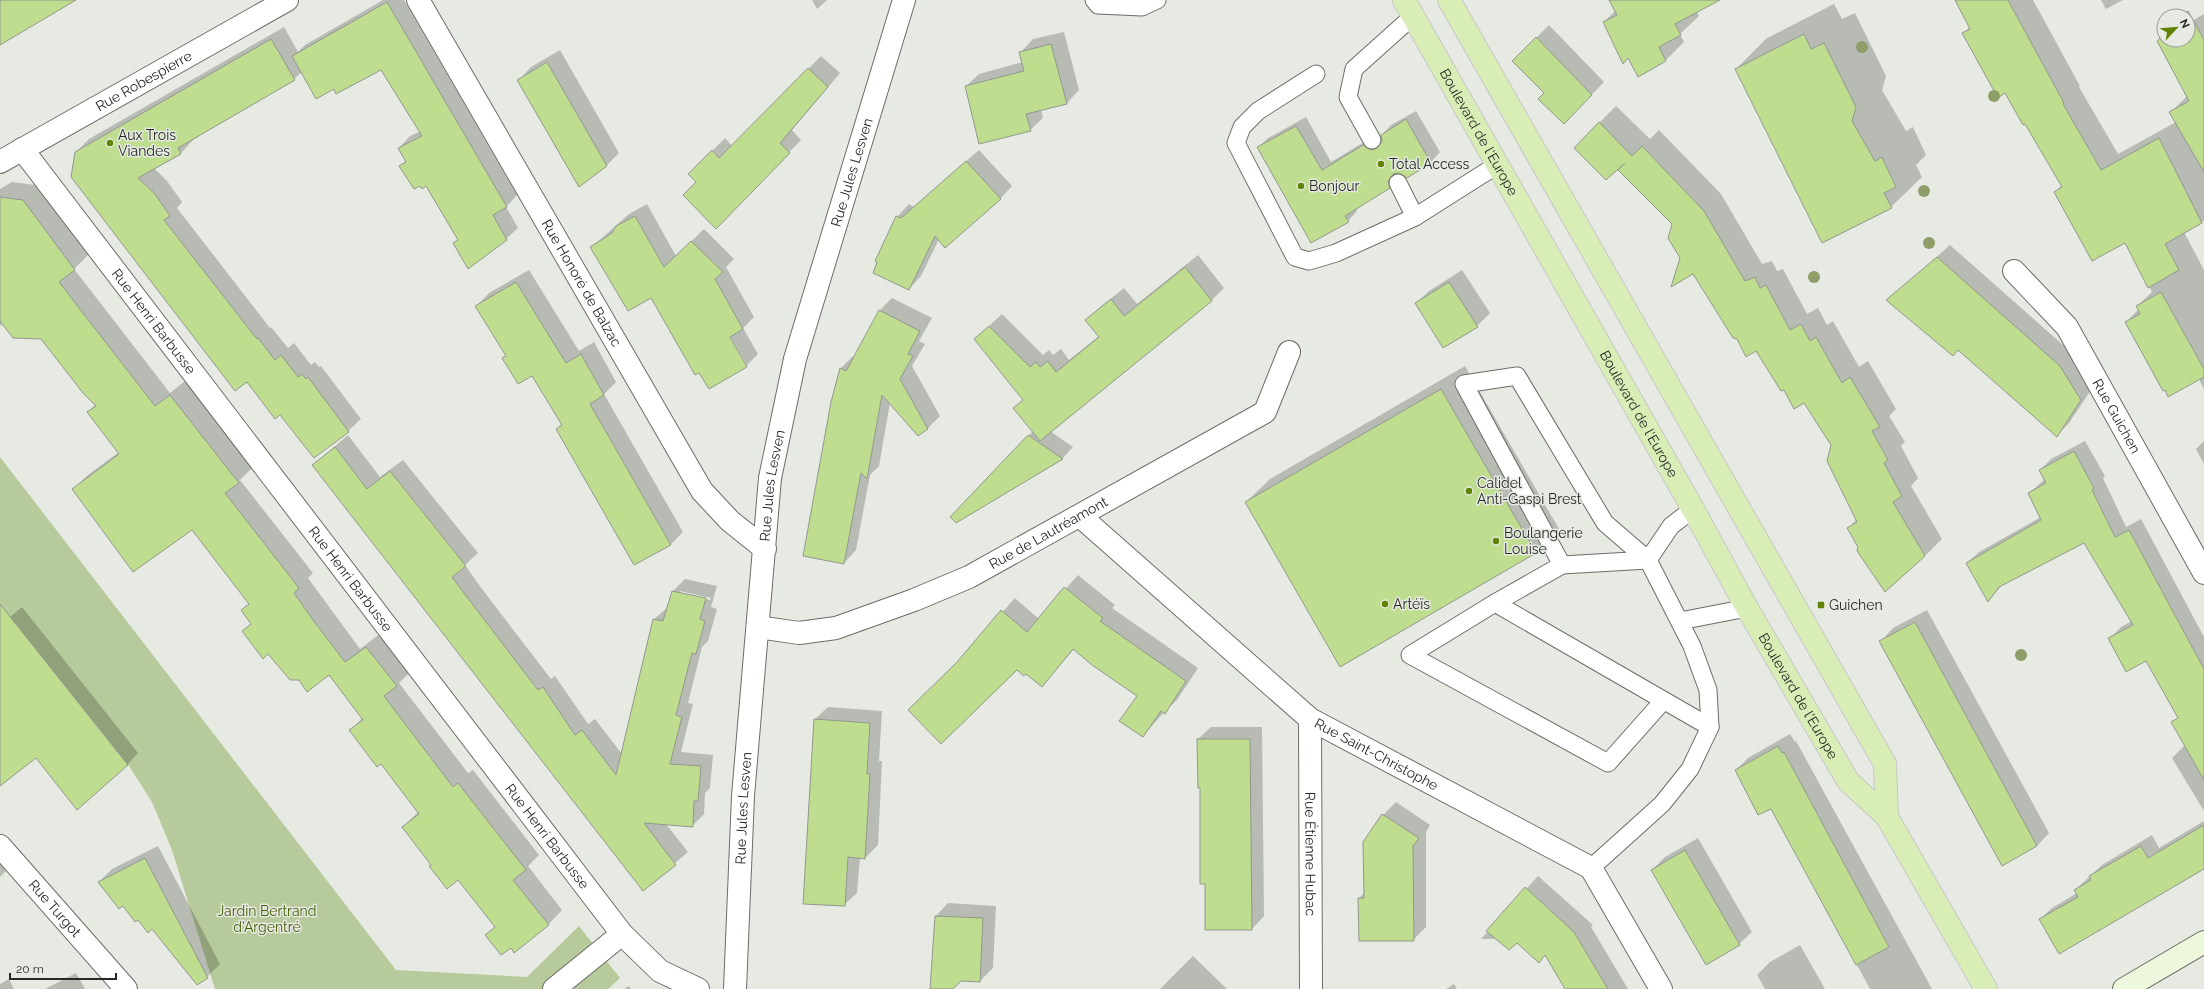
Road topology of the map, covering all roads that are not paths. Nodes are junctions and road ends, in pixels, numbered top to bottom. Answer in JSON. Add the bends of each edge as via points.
{"nodes":[{"id":1,"x":287,"y":0,"type":"edge"},
{"id":2,"x":418,"y":0,"type":"edge"},
{"id":3,"x":904,"y":0,"type":"edge"},
{"id":4,"x":1094,"y":0,"type":"edge"},
{"id":5,"x":1157,"y":0,"type":"edge"},
{"id":6,"x":1455,"y":6,"type":"edge"},
{"id":7,"x":1408,"y":8,"type":"edge"},
{"id":8,"x":1316,"y":74,"type":"dead end"},
{"id":9,"x":1372,"y":140,"type":"dead end"},
{"id":10,"x":22,"y":149,"type":"junction"},
{"id":11,"x":0,"y":162,"type":"edge"},
{"id":12,"x":1497,"y":165,"type":"junction"},
{"id":13,"x":1398,"y":184,"type":"dead end"},
{"id":14,"x":1415,"y":217,"type":"junction"},
{"id":15,"x":2014,"y":271,"type":"dead end"},
{"id":16,"x":1290,"y":352,"type":"dead end"},
{"id":17,"x":1693,"y":508,"type":"junction"},
{"id":18,"x":1080,"y":516,"type":"junction"},
{"id":19,"x":765,"y":549,"type":"junction"},
{"id":20,"x":1648,"y":560,"type":"junction"},
{"id":21,"x":1562,"y":565,"type":"junction"},
{"id":22,"x":2204,"y":573,"type":"edge"},
{"id":23,"x":1495,"y":603,"type":"junction"},
{"id":24,"x":1747,"y":608,"type":"junction"},
{"id":25,"x":1680,"y":621,"type":"junction"},
{"id":26,"x":758,"y":627,"type":"junction"},
{"id":27,"x":1664,"y":702,"type":"junction"},
{"id":28,"x":1310,"y":719,"type":"junction"},
{"id":29,"x":1710,"y":727,"type":"junction"},
{"id":30,"x":1887,"y":816,"type":"junction"},
{"id":31,"x":0,"y":846,"type":"edge"},
{"id":32,"x":1590,"y":868,"type":"junction"},
{"id":33,"x":622,"y":934,"type":"junction"},
{"id":34,"x":2204,"y":942,"type":"edge"},
{"id":35,"x":1310,"y":988,"type":"edge"},
{"id":36,"x":126,"y":989,"type":"edge"},
{"id":37,"x":554,"y":989,"type":"edge"},
{"id":38,"x":698,"y":989,"type":"edge"},
{"id":39,"x":734,"y":989,"type":"edge"},
{"id":40,"x":1661,"y":989,"type":"edge"},
{"id":41,"x":1986,"y":989,"type":"edge"},
{"id":42,"x":2124,"y":989,"type":"edge"}],
"edges":[{"from":1,"to":10,"type":"street","name":"Rue Robespierre"},
{"from":2,"to":19,"type":"street","name":"Rue Honoré de Balzac","via":[[702,491],[730,521]]},
{"from":3,"to":19,"type":"street","name":"Rue Jules Lesven","via":[[795,359],[770,478]]},
{"from":4,"to":5,"type":"lane","via":[[1098,5],[1142,7]]},
{"from":6,"to":30,"type":"main road","name":"Boulevard de l'Europe","via":[[1885,764]]},
{"from":7,"to":9,"type":"lane","via":[[1354,69],[1348,97]]},
{"from":7,"to":12,"type":"main road","name":"Boulevard de l'Europe"},
{"from":8,"to":14,"type":"lane","via":[[1258,111],[1242,127],[1236,143],[1295,257],[1310,261],[1336,253]]},
{"from":10,"to":11,"type":"street","name":"Rue Robespierre"},
{"from":10,"to":33,"type":"street","name":"Rue Henri Barbusse"},
{"from":12,"to":14,"type":"lane"},
{"from":12,"to":17,"type":"main road","name":"Boulevard de l'Europe"},
{"from":13,"to":14,"type":"lane"},
{"from":15,"to":22,"type":"street","name":"Rue Guichen","via":[[2067,327]]},
{"from":16,"to":18,"type":"street","name":"Rue de Lautréamont","via":[[1265,412]]},
{"from":17,"to":20,"type":"lane","via":[[1671,526]]},
{"from":17,"to":24,"type":"main road","name":"Boulevard de l'Europe"},
{"from":18,"to":26,"type":"street","name":"Rue de Lautréamont","via":[[969,577],[836,628],[799,634]]},
{"from":18,"to":28,"type":"street","name":"Rue Saint-Christophe"},
{"from":19,"to":26,"type":"street","name":"Rue Jules Lesven"},
{"from":20,"to":21,"type":"lane"},
{"from":20,"to":21,"type":"lane","via":[[1605,523],[1517,376],[1464,384]]},
{"from":20,"to":25,"type":"lane"},
{"from":21,"to":23,"type":"lane"},
{"from":23,"to":27,"type":"lane"},
{"from":23,"to":27,"type":"lane","via":[[1410,655],[1608,763]]},
{"from":24,"to":25,"type":"lane"},
{"from":24,"to":30,"type":"main road","name":"Boulevard de l'Europe","via":[[1848,781]]},
{"from":25,"to":29,"type":"lane","via":[[1708,690]]},
{"from":26,"to":39,"type":"street","name":"Rue Jules Lesven","via":[[743,796]]},
{"from":27,"to":29,"type":"lane"},
{"from":28,"to":32,"type":"street","name":"Rue Saint-Christophe"},
{"from":28,"to":35,"type":"street","name":"Rue Étienne Hubac"},
{"from":29,"to":32,"type":"lane","via":[[1690,769],[1662,804]]},
{"from":30,"to":41,"type":"main road","name":"Boulevard de l'Europe"},
{"from":31,"to":36,"type":"street","name":"Rue Turgot"},
{"from":32,"to":40,"type":"street"},
{"from":33,"to":37,"type":"street"},
{"from":33,"to":38,"type":"street","name":"Rue Henri Barbusse","via":[[660,971]]},
{"from":34,"to":42,"type":"main road"}]}
